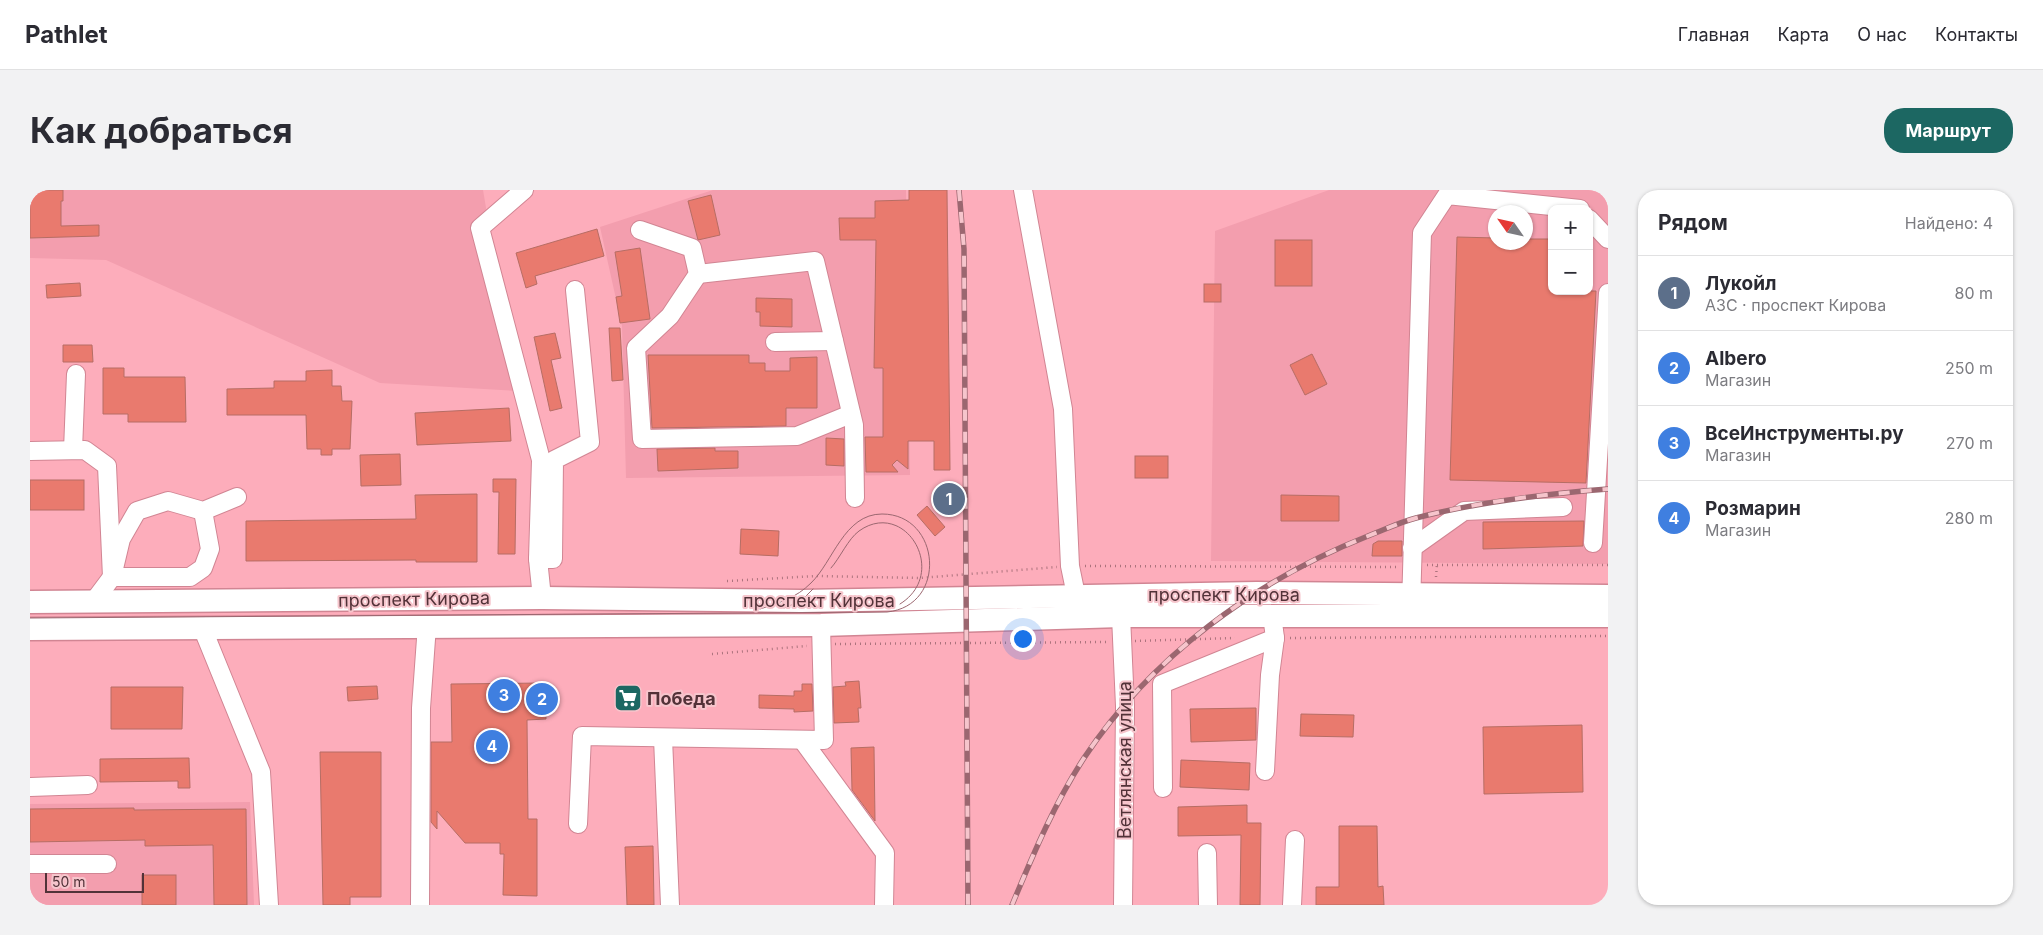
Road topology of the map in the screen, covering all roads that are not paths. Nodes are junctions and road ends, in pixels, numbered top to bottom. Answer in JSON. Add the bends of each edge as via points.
{"nodes":[{"id":1,"x":524,"y":190,"type":"edge"},
{"id":2,"x":1023,"y":190,"type":"edge"},
{"id":3,"x":1548,"y":206,"type":"edge"},
{"id":4,"x":1593,"y":223,"type":"edge"},
{"id":5,"x":640,"y":230,"type":"dead end"},
{"id":6,"x":1608,"y":239,"type":"edge"},
{"id":7,"x":698,"y":274,"type":"junction"},
{"id":8,"x":575,"y":290,"type":"dead end"},
{"id":9,"x":1608,"y":293,"type":"edge"},
{"id":10,"x":834,"y":341,"type":"junction"},
{"id":11,"x":775,"y":342,"type":"dead end"},
{"id":12,"x":76,"y":374,"type":"dead end"},
{"id":13,"x":852,"y":414,"type":"junction"},
{"id":14,"x":73,"y":450,"type":"junction"},
{"id":15,"x":30,"y":451,"type":"edge"},
{"id":16,"x":237,"y":497,"type":"dead end"},
{"id":17,"x":855,"y":498,"type":"dead end"},
{"id":18,"x":1563,"y":507,"type":"dead end"},
{"id":19,"x":203,"y":511,"type":"junction"},
{"id":20,"x":1593,"y":543,"type":"dead end"},
{"id":21,"x":1412,"y":548,"type":"junction"},
{"id":22,"x":538,"y":559,"type":"junction"},
{"id":23,"x":112,"y":578,"type":"junction"},
{"id":24,"x":1076,"y":595,"type":"junction"},
{"id":25,"x":1608,"y":596,"type":"edge"},
{"id":26,"x":542,"y":598,"type":"junction"},
{"id":27,"x":94,"y":601,"type":"junction"},
{"id":28,"x":30,"y":602,"type":"edge"},
{"id":29,"x":203,"y":602,"type":"junction"},
{"id":30,"x":1411,"y":605,"type":"junction"},
{"id":31,"x":1272,"y":615,"type":"junction"},
{"id":32,"x":1122,"y":616,"type":"junction"},
{"id":33,"x":1608,"y":616,"type":"edge"},
{"id":34,"x":427,"y":625,"type":"junction"},
{"id":35,"x":202,"y":627,"type":"junction"},
{"id":36,"x":30,"y":629,"type":"edge"},
{"id":37,"x":90,"y":629,"type":"junction"},
{"id":38,"x":821,"y":635,"type":"junction"},
{"id":39,"x":1276,"y":638,"type":"junction"},
{"id":40,"x":663,"y":738,"type":"junction"},
{"id":41,"x":803,"y":741,"type":"junction"},
{"id":42,"x":1265,"y":772,"type":"dead end"},
{"id":43,"x":88,"y":785,"type":"dead end"},
{"id":44,"x":30,"y":787,"type":"edge"},
{"id":45,"x":1163,"y":788,"type":"dead end"},
{"id":46,"x":578,"y":824,"type":"dead end"},
{"id":47,"x":1295,"y":840,"type":"dead end"},
{"id":48,"x":1208,"y":853,"type":"dead end"},
{"id":49,"x":30,"y":864,"type":"edge"},
{"id":50,"x":107,"y":864,"type":"dead end"},
{"id":51,"x":269,"y":905,"type":"edge"},
{"id":52,"x":420,"y":905,"type":"edge"},
{"id":53,"x":670,"y":905,"type":"edge"},
{"id":54,"x":884,"y":905,"type":"edge"},
{"id":55,"x":1123,"y":905,"type":"edge"},
{"id":56,"x":1208,"y":905,"type":"edge"},
{"id":57,"x":1292,"y":905,"type":"edge"}],
"edges":[{"from":1,"to":22,"type":"street","via":[[480,228],[541,460]]},
{"from":2,"to":24,"type":"street","via":[[1063,409],[1070,566]]},
{"from":3,"to":21,"type":"street","via":[[1447,195],[1422,233]]},
{"from":4,"to":6,"type":"street"},
{"from":5,"to":7,"type":"street","via":[[692,248]]},
{"from":7,"to":10,"type":"street","via":[[815,261]]},
{"from":7,"to":13,"type":"street","via":[[670,316],[636,348],[642,439],[797,436]]},
{"from":8,"to":22,"type":"street","via":[[590,442],[554,460],[553,560]]},
{"from":9,"to":20,"type":"street"},
{"from":10,"to":11,"type":"street"},
{"from":10,"to":13,"type":"street"},
{"from":12,"to":14,"type":"street"},
{"from":13,"to":17,"type":"street"},
{"from":14,"to":15,"type":"street"},
{"from":14,"to":23,"type":"street","via":[[85,450],[107,466]]},
{"from":16,"to":19,"type":"street"},
{"from":18,"to":21,"type":"street","via":[[1464,511]]},
{"from":19,"to":23,"type":"street","via":[[168,501],[137,511],[121,539]]},
{"from":19,"to":23,"type":"street","via":[[210,549],[204,568],[190,577]]},
{"from":21,"to":30,"type":"street"},
{"from":22,"to":26,"type":"street"},
{"from":23,"to":27,"type":"street"},
{"from":24,"to":26,"type":"main road","name":"проспект Кирова","via":[[801,601]]},
{"from":24,"to":30,"type":"main road","name":"проспект Кирова"},
{"from":25,"to":30,"type":"main road","name":"проспект Кирова"},
{"from":26,"to":29,"type":"main road","name":"проспект Кирова"},
{"from":27,"to":28,"type":"main road","name":"проспект Кирова"},
{"from":27,"to":29,"type":"main road","name":"проспект Кирова"},
{"from":27,"to":37,"type":"main road"},
{"from":29,"to":35,"type":"main road"},
{"from":30,"to":31,"type":"main road","name":"проспект Кирова"},
{"from":30,"to":33,"type":"main road","name":"проспект Кирова"},
{"from":31,"to":32,"type":"main road","name":"проспект Кирова"},
{"from":31,"to":39,"type":"street"},
{"from":32,"to":38,"type":"main road","name":"проспект Кирова"},
{"from":32,"to":55,"type":"street","name":"Ветлянская улица"},
{"from":34,"to":35,"type":"main road","name":"проспект Кирова"},
{"from":34,"to":38,"type":"main road","name":"проспект Кирова"},
{"from":34,"to":52,"type":"street","via":[[421,708]]},
{"from":35,"to":37,"type":"main road","name":"проспект Кирова"},
{"from":35,"to":51,"type":"street","via":[[261,772]]},
{"from":36,"to":37,"type":"main road","name":"проспект Кирова"},
{"from":38,"to":41,"type":"street","via":[[824,740]]},
{"from":39,"to":42,"type":"street","via":[[1270,675]]},
{"from":39,"to":45,"type":"street","via":[[1162,684]]},
{"from":40,"to":41,"type":"street"},
{"from":40,"to":46,"type":"street","via":[[582,736]]},
{"from":40,"to":53,"type":"street"},
{"from":41,"to":54,"type":"street","via":[[885,853]]},
{"from":43,"to":44,"type":"street"},
{"from":47,"to":57,"type":"street"},
{"from":48,"to":56,"type":"street"},
{"from":49,"to":50,"type":"street"}]}
